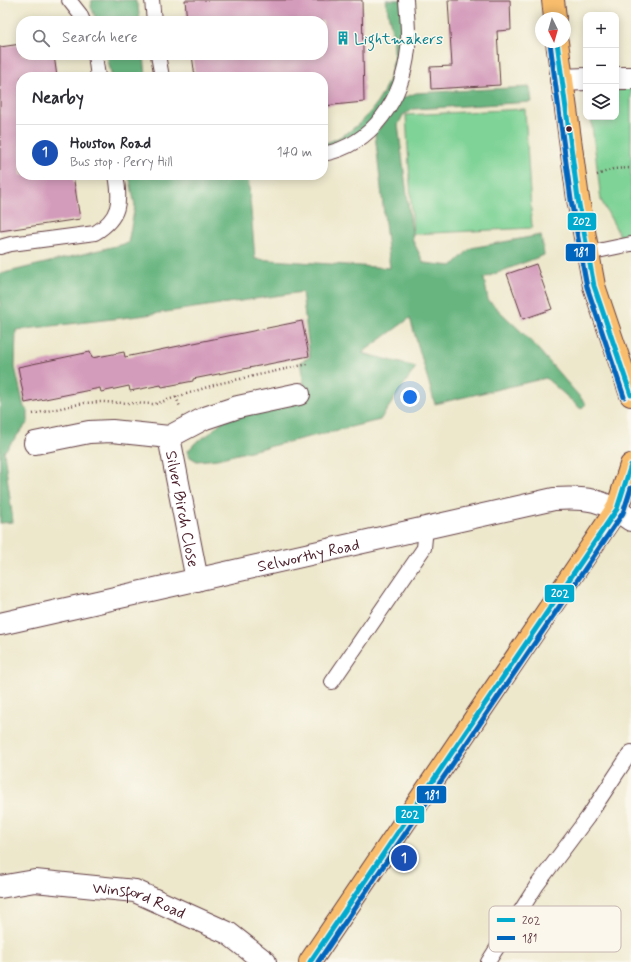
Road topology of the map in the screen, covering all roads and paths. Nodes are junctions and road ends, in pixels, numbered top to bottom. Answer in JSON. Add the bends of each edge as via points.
{"nodes":[{"id":1,"x":69,"y":0,"type":"edge"},
{"id":2,"x":152,"y":0,"type":"edge"},
{"id":3,"x":406,"y":0,"type":"edge"},
{"id":4,"x":553,"y":0,"type":"edge"},
{"id":5,"x":554,"y":12,"type":"edge"},
{"id":6,"x":81,"y":16,"type":"edge"},
{"id":7,"x":154,"y":16,"type":"edge"},
{"id":8,"x":558,"y":48,"type":"edge"},
{"id":9,"x":95,"y":60,"type":"edge"},
{"id":10,"x":159,"y":60,"type":"edge"},
{"id":11,"x":97,"y":72,"type":"edge"},
{"id":12,"x":161,"y":72,"type":"edge"},
{"id":13,"x":619,"y":78,"type":"edge"},
{"id":14,"x":631,"y":78,"type":"edge"},
{"id":15,"x":583,"y":79,"type":"edge"},
{"id":16,"x":562,"y":80,"type":"junction"},
{"id":17,"x":328,"y":152,"type":"edge"},
{"id":18,"x":631,"y":168,"type":"edge"},
{"id":19,"x":576,"y":178,"type":"junction"},
{"id":20,"x":117,"y":180,"type":"edge"},
{"id":21,"x":631,"y":244,"type":"edge"},
{"id":22,"x":0,"y":248,"type":"edge"},
{"id":23,"x":588,"y":253,"type":"junction"},
{"id":24,"x":308,"y":364,"type":"dead end"},
{"id":25,"x":299,"y":394,"type":"dead end"},
{"id":26,"x":631,"y":395,"type":"edge"},
{"id":27,"x":33,"y":414,"type":"dead end"},
{"id":28,"x":169,"y":437,"type":"junction"},
{"id":29,"x":35,"y":443,"type":"dead end"},
{"id":30,"x":631,"y":465,"type":"edge"},
{"id":31,"x":624,"y":514,"type":"edge"},
{"id":32,"x":426,"y":527,"type":"junction"},
{"id":33,"x":198,"y":580,"type":"junction"},
{"id":34,"x":0,"y":624,"type":"edge"},
{"id":35,"x":332,"y":682,"type":"dead end"},
{"id":36,"x":631,"y":752,"type":"edge"},
{"id":37,"x":0,"y":887,"type":"edge"},
{"id":38,"x":524,"y":906,"type":"edge"},
{"id":39,"x":494,"y":952,"type":"edge"},
{"id":40,"x":265,"y":962,"type":"edge"},
{"id":41,"x":310,"y":962,"type":"edge"},
{"id":42,"x":488,"y":962,"type":"edge"}],
"edges":[{"from":1,"to":6,"type":"lane"},
{"from":2,"to":7,"type":"lane"},
{"from":3,"to":17,"type":"lane","via":[[408,48],[399,89],[369,133],[352,144]]},
{"from":4,"to":5,"type":"main road"},
{"from":8,"to":16,"type":"main road"},
{"from":9,"to":11,"type":"lane"},
{"from":10,"to":12,"type":"lane"},
{"from":13,"to":14,"type":"street"},
{"from":15,"to":16,"type":"street"},
{"from":16,"to":19,"type":"main road"},
{"from":18,"to":19,"type":"path","via":[[613,169],[596,176]]},
{"from":19,"to":23,"type":"main road"},
{"from":20,"to":22,"type":"lane","via":[[120,200],[114,216],[106,226],[95,233],[11,244]]},
{"from":21,"to":23,"type":"lane"},
{"from":23,"to":26,"type":"main road","via":[[594,286]]},
{"from":24,"to":27,"type":"path","via":[[217,384],[155,404],[84,403]]},
{"from":25,"to":28,"type":"street","name":"Silver Birch Close","via":[[238,407],[188,426]]},
{"from":28,"to":29,"type":"street","name":"Silver Birch Close","via":[[112,431],[89,432]]},
{"from":28,"to":33,"type":"street","name":"Silver Birch Close"},
{"from":30,"to":31,"type":"main road"},
{"from":31,"to":32,"type":"street","name":"Selworthy Road","via":[[597,501],[580,498],[554,499]]},
{"from":31,"to":41,"type":"main road"},
{"from":32,"to":33,"type":"street","name":"Selworthy Road"},
{"from":32,"to":35,"type":"lane","via":[[424,548]]},
{"from":33,"to":34,"type":"street","name":"Selworthy Road"},
{"from":36,"to":38,"type":"lane"},
{"from":37,"to":40,"type":"street","name":"Winsford Road","via":[[35,881],[135,890],[228,933]]},
{"from":39,"to":42,"type":"lane"}]}
